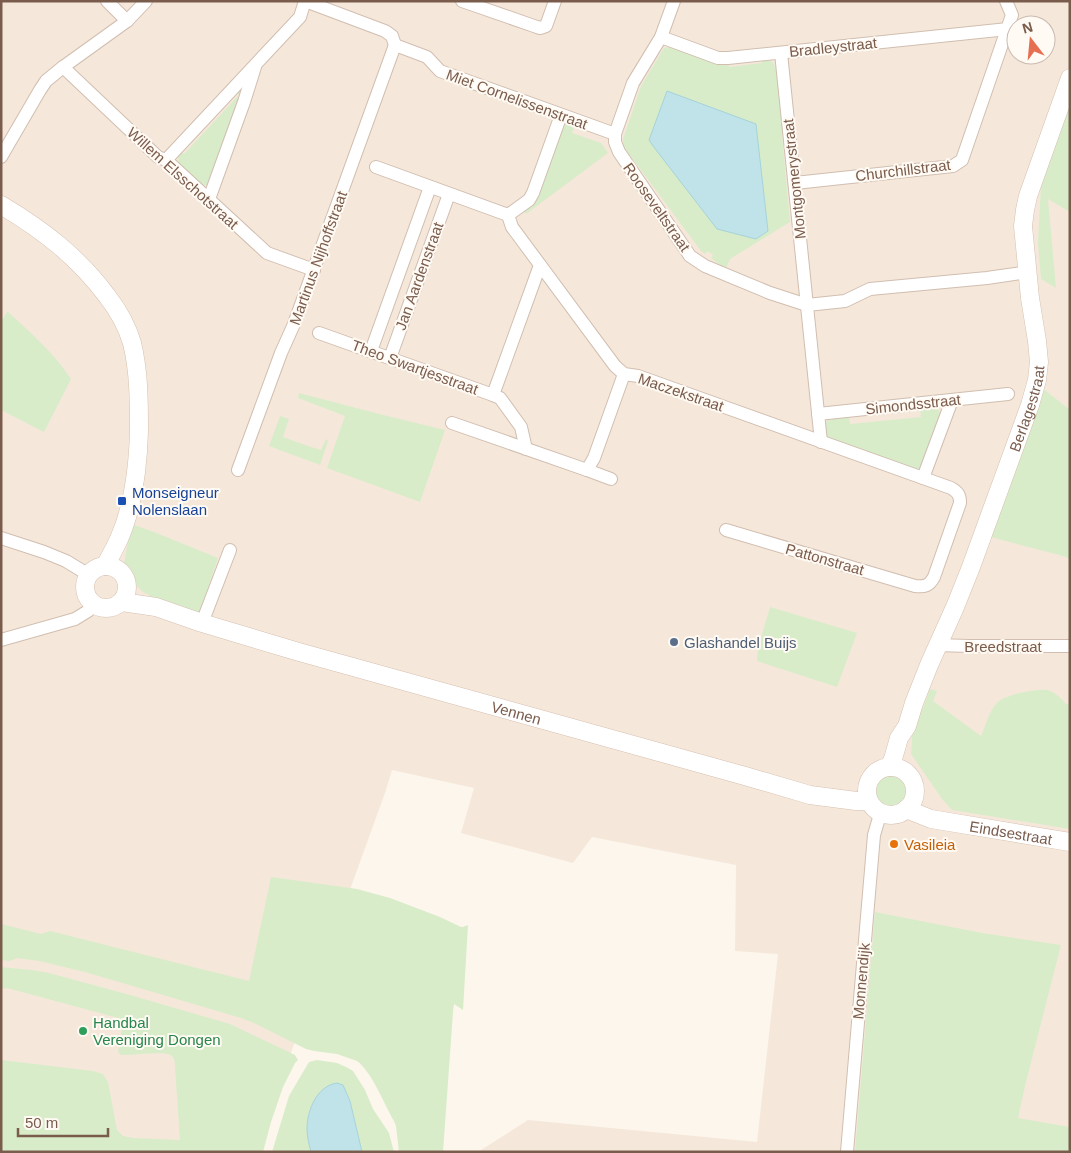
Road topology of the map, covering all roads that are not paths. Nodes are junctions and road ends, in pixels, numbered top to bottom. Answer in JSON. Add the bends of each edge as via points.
{"nodes":[{"id":1,"x":107,"y":1,"type":"edge"},
{"id":2,"x":146,"y":1,"type":"edge"},
{"id":3,"x":305,"y":1,"type":"edge"},
{"id":4,"x":462,"y":1,"type":"edge"},
{"id":5,"x":556,"y":1,"type":"edge"},
{"id":6,"x":674,"y":1,"type":"edge"},
{"id":7,"x":1006,"y":1,"type":"edge"},
{"id":8,"x":1012,"y":15,"type":"edge"},
{"id":9,"x":128,"y":21,"type":"junction"},
{"id":10,"x":1006,"y":29,"type":"edge"},
{"id":11,"x":1006,"y":35,"type":"edge"},
{"id":12,"x":661,"y":38,"type":"junction"},
{"id":13,"x":395,"y":45,"type":"junction"},
{"id":14,"x":781,"y":53,"type":"junction"},
{"id":15,"x":256,"y":64,"type":"junction"},
{"id":16,"x":64,"y":67,"type":"junction"},
{"id":17,"x":1070,"y":78,"type":"edge"},
{"id":18,"x":561,"y":115,"type":"junction"},
{"id":19,"x":615,"y":134,"type":"junction"},
{"id":20,"x":1,"y":158,"type":"edge"},
{"id":21,"x":166,"y":160,"type":"junction"},
{"id":22,"x":376,"y":168,"type":"dead end"},
{"id":23,"x":795,"y":183,"type":"junction"},
{"id":24,"x":430,"y":187,"type":"junction"},
{"id":25,"x":449,"y":194,"type":"junction"},
{"id":26,"x":209,"y":199,"type":"junction"},
{"id":27,"x":1,"y":205,"type":"edge"},
{"id":28,"x":508,"y":215,"type":"junction"},
{"id":29,"x":540,"y":265,"type":"junction"},
{"id":30,"x":314,"y":270,"type":"junction"},
{"id":31,"x":1028,"y":272,"type":"junction"},
{"id":32,"x":807,"y":305,"type":"junction"},
{"id":33,"x":319,"y":333,"type":"dead end"},
{"id":34,"x":371,"y":352,"type":"junction"},
{"id":35,"x":390,"y":358,"type":"junction"},
{"id":36,"x":624,"y":374,"type":"junction"},
{"id":37,"x":1008,"y":394,"type":"dead end"},
{"id":38,"x":494,"y":396,"type":"junction"},
{"id":39,"x":952,"y":400,"type":"junction"},
{"id":40,"x":818,"y":414,"type":"junction"},
{"id":41,"x":452,"y":423,"type":"dead end"},
{"id":42,"x":821,"y":442,"type":"junction"},
{"id":43,"x":526,"y":449,"type":"junction"},
{"id":44,"x":238,"y":470,"type":"dead end"},
{"id":45,"x":587,"y":470,"type":"junction"},
{"id":46,"x":923,"y":478,"type":"junction"},
{"id":47,"x":611,"y":479,"type":"dead end"},
{"id":48,"x":726,"y":530,"type":"dead end"},
{"id":49,"x":1,"y":538,"type":"edge"},
{"id":50,"x":230,"y":550,"type":"dead end"},
{"id":51,"x":112,"y":568,"type":"junction"},
{"id":52,"x":89,"y":575,"type":"junction"},
{"id":53,"x":924,"y":587,"type":"joint"},
{"id":54,"x":125,"y":595,"type":"junction"},
{"id":55,"x":94,"y":605,"type":"junction"},
{"id":56,"x":202,"y":623,"type":"junction"},
{"id":57,"x":1,"y":640,"type":"edge"},
{"id":58,"x":937,"y":645,"type":"junction"},
{"id":59,"x":1070,"y":646,"type":"edge"},
{"id":60,"x":896,"y":769,"type":"junction"},
{"id":61,"x":869,"y":782,"type":"junction"},
{"id":62,"x":832,"y":798,"type":"junction"},
{"id":63,"x":910,"y":802,"type":"junction"},
{"id":64,"x":874,"y":806,"type":"junction"},
{"id":65,"x":1070,"y":842,"type":"edge"},
{"id":66,"x":847,"y":1152,"type":"edge"}],
"edges":[{"from":1,"to":9,"type":"street"},
{"from":2,"to":9,"type":"street"},
{"from":3,"to":13,"type":"street","via":[[385,31],[392,36]]},
{"from":3,"to":15,"type":"street","via":[[300,17]]},
{"from":4,"to":5,"type":"street","via":[[540,28],[546,26]]},
{"from":6,"to":12,"type":"street"},
{"from":7,"to":8,"type":"street","name":"Churchillstraat"},
{"from":9,"to":16,"type":"street"},
{"from":10,"to":14,"type":"street","name":"Bradleystraat"},
{"from":11,"to":23,"type":"street","name":"Churchillstraat","via":[[962,160],[953,166]]},
{"from":12,"to":14,"type":"street","name":"Bradleystraat","via":[[718,58]]},
{"from":12,"to":19,"type":"street","via":[[633,82]]},
{"from":13,"to":18,"type":"street","name":"Miet Cornelissenstraat","via":[[427,58],[440,71]]},
{"from":13,"to":30,"type":"street","name":"Martinus Nijhoffstraat"},
{"from":14,"to":23,"type":"street","name":"Montgomerystraat"},
{"from":15,"to":21,"type":"street"},
{"from":15,"to":26,"type":"street"},
{"from":16,"to":20,"type":"street","via":[[46,81]]},
{"from":16,"to":21,"type":"street","name":"Willem Elsschotstraat","via":[[158,157]]},
{"from":17,"to":31,"type":"street","name":"Berlagestraat","via":[[1028,196],[1023,226]]},
{"from":18,"to":19,"type":"street","name":"Miet Cornelissenstraat"},
{"from":18,"to":28,"type":"street","via":[[533,193],[529,200]]},
{"from":19,"to":32,"type":"street","name":"Rooseveltstraat","via":[[614,142],[619,152],[690,256],[705,266]]},
{"from":21,"to":26,"type":"street","name":"Willem Elsschotstraat"},
{"from":22,"to":24,"type":"street"},
{"from":23,"to":32,"type":"street","name":"Montgomerystraat"},
{"from":24,"to":25,"type":"street"},
{"from":24,"to":34,"type":"street","name":"Jan Aardenstraat"},
{"from":25,"to":28,"type":"street"},
{"from":25,"to":35,"type":"street","name":"Jan Aardenstraat"},
{"from":26,"to":30,"type":"street","name":"Willem Elsschotstraat","via":[[267,253]]},
{"from":27,"to":51,"type":"street","via":[[48,236],[80,264],[112,302],[132,342],[138,376],[138,449],[130,510]]},
{"from":28,"to":29,"type":"street","name":"Maczekstraat","via":[[512,227]]},
{"from":29,"to":36,"type":"street","name":"Maczekstraat"},
{"from":29,"to":38,"type":"street","name":"Theo Swartjesstraat"},
{"from":30,"to":44,"type":"street","name":"Martinus Nijhoffstraat"},
{"from":31,"to":32,"type":"street","name":"Rooseveltstraat","via":[[870,288],[845,301]]},
{"from":31,"to":58,"type":"street","name":"Berlagestraat","via":[[1039,362],[1037,380],[971,567]]},
{"from":32,"to":40,"type":"street"},
{"from":33,"to":34,"type":"street","name":"Theo Swartjesstraat"},
{"from":34,"to":35,"type":"street","name":"Theo Swartjesstraat"},
{"from":35,"to":38,"type":"street","name":"Theo Swartjesstraat"},
{"from":36,"to":42,"type":"street","name":"Maczekstraat","via":[[638,376]]},
{"from":36,"to":45,"type":"street"},
{"from":37,"to":39,"type":"street","name":"Simondsstraat"},
{"from":38,"to":43,"type":"street","via":[[500,398],[521,427]]},
{"from":39,"to":40,"type":"street","name":"Simondsstraat"},
{"from":39,"to":46,"type":"street"},
{"from":40,"to":42,"type":"street"},
{"from":41,"to":43,"type":"street"},
{"from":42,"to":46,"type":"street","name":"Maczekstraat"},
{"from":43,"to":45,"type":"street"},
{"from":45,"to":47,"type":"street"},
{"from":46,"to":53,"type":"street","name":"Maczekstraat","via":[[957,491],[960,496],[934,577]]},
{"from":48,"to":53,"type":"street","name":"Pattonstraat"},
{"from":49,"to":52,"type":"street","via":[[66,561]]},
{"from":50,"to":56,"type":"street"},
{"from":51,"to":52,"type":"street","via":[[97,568]]},
{"from":51,"to":54,"type":"street","via":[[126,579]]},
{"from":52,"to":55,"type":"street","via":[[85,592]]},
{"from":54,"to":55,"type":"street","via":[[117,606],[101,608]]},
{"from":54,"to":56,"type":"street","name":"Vennen"},
{"from":55,"to":57,"type":"street","via":[[75,618]]},
{"from":56,"to":62,"type":"street","name":"Vennen","via":[[810,795]]},
{"from":58,"to":59,"type":"street","name":"Breedstraat"},
{"from":58,"to":60,"type":"street","name":"Berlagestraat","via":[[907,726],[899,738],[893,759]]},
{"from":60,"to":61,"type":"street","via":[[876,772]]},
{"from":60,"to":63,"type":"street","via":[[912,781],[914,788]]},
{"from":61,"to":62,"type":"street","name":"Vennen"},
{"from":61,"to":64,"type":"street","via":[[867,795]]},
{"from":62,"to":64,"type":"street","name":"Vennen"},
{"from":63,"to":64,"type":"street","via":[[898,813],[890,815]]},
{"from":63,"to":65,"type":"street","name":"Eindsestraat","via":[[931,819]]},
{"from":64,"to":66,"type":"street","name":"Monnendijk","via":[[879,818],[874,835]]}]}
